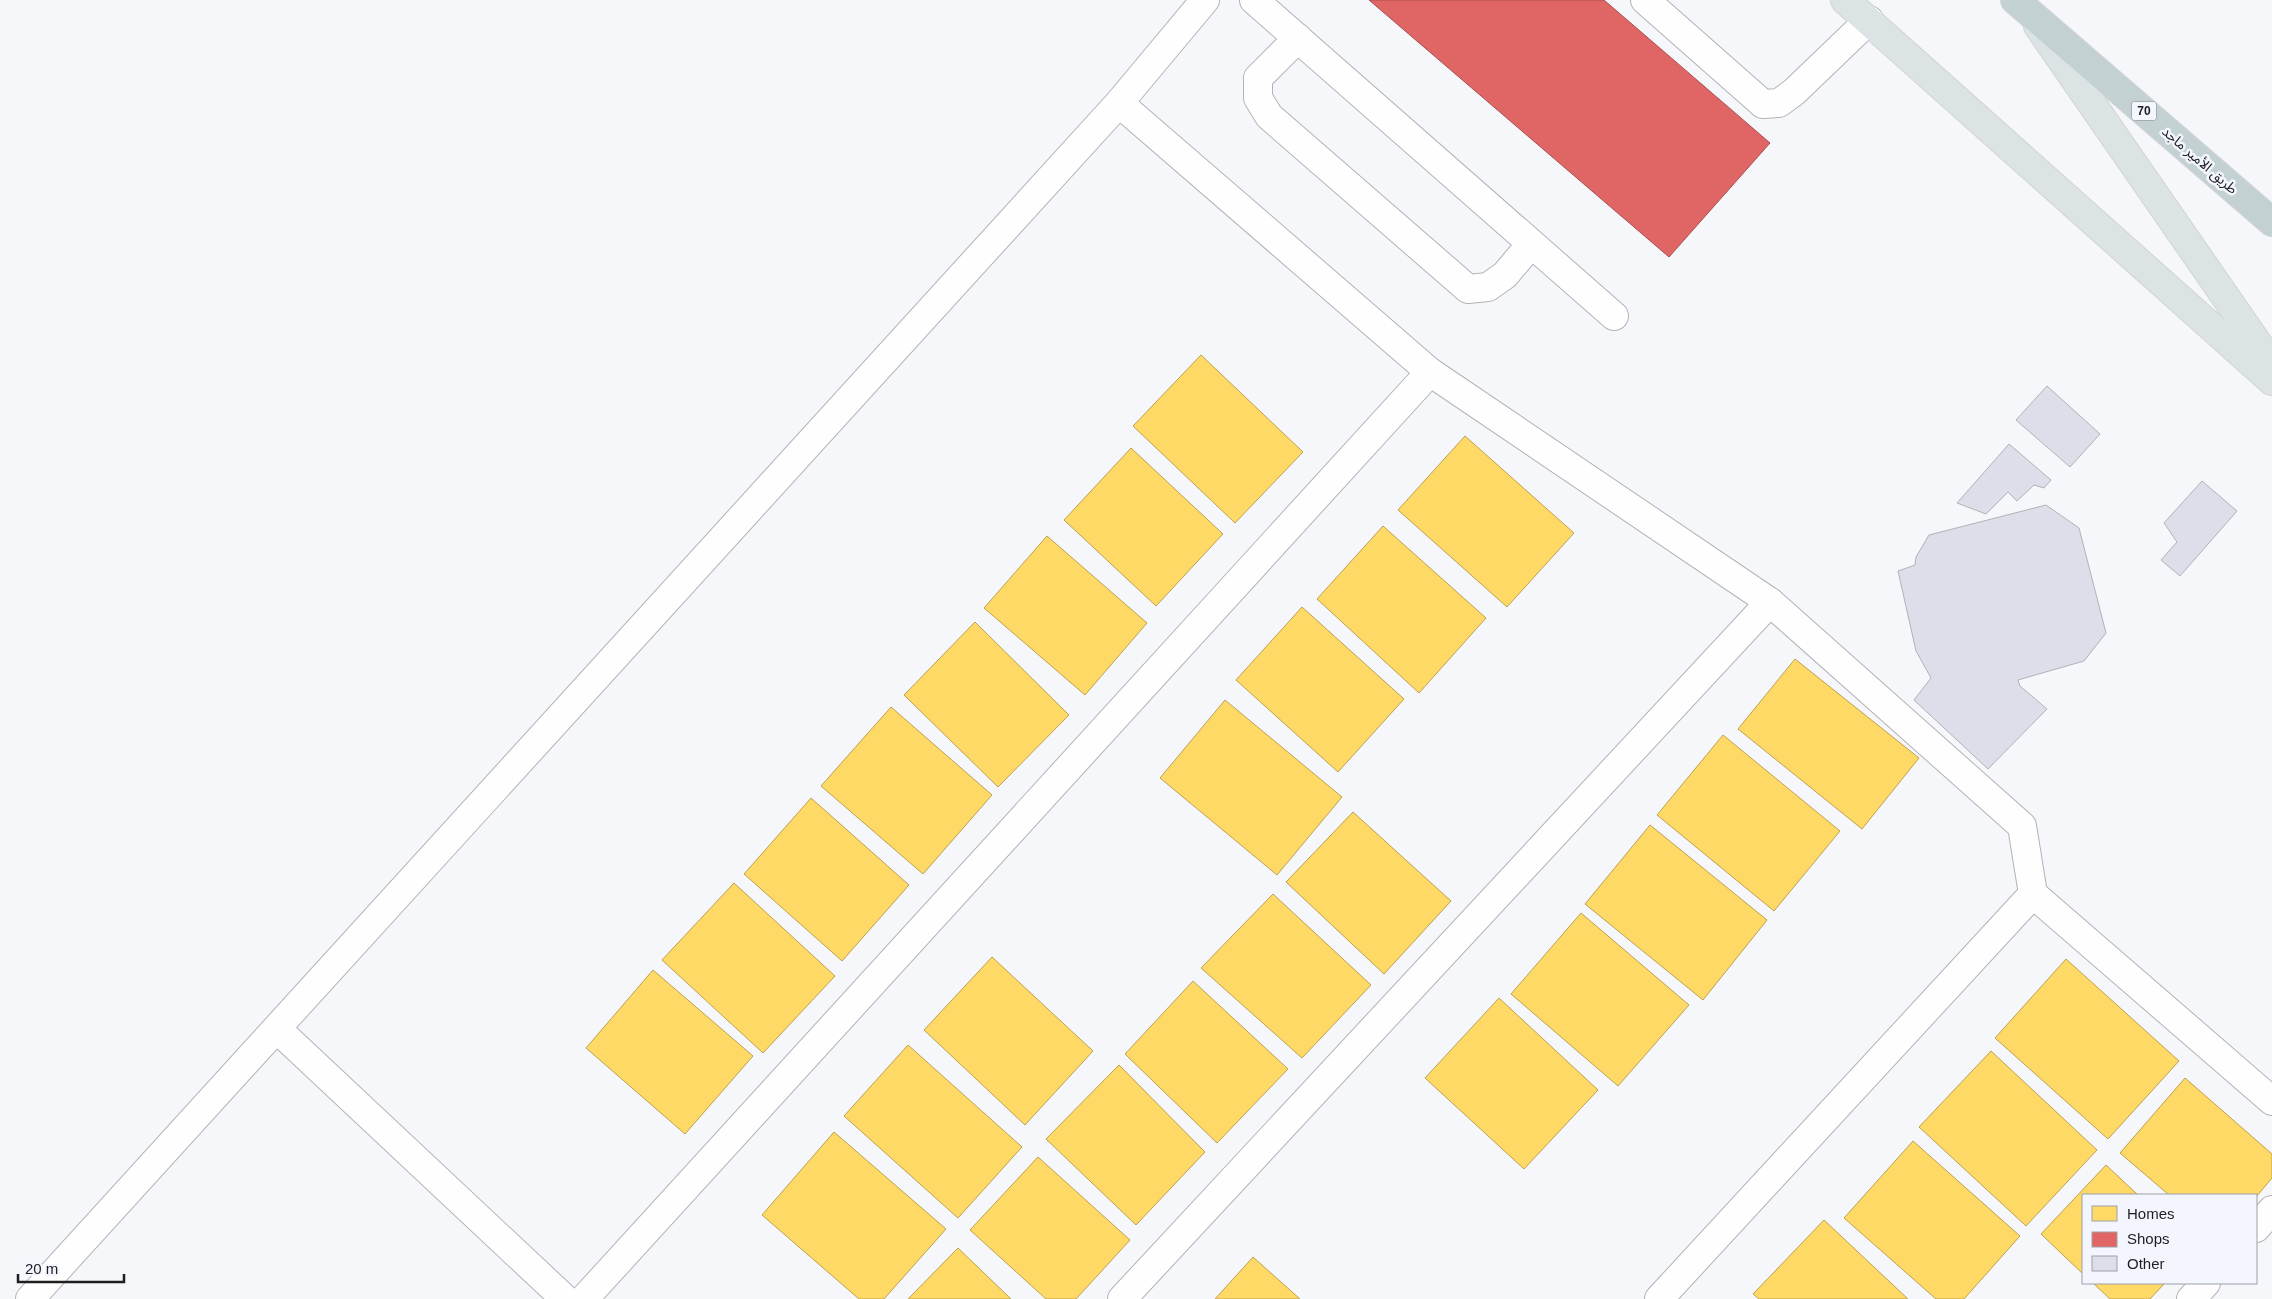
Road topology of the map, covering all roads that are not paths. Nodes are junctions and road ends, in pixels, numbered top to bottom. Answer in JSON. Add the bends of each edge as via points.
{"nodes":[{"id":1,"x":1205,"y":0,"type":"edge"},
{"id":2,"x":1254,"y":0,"type":"edge"},
{"id":3,"x":1645,"y":0,"type":"edge"},
{"id":4,"x":1845,"y":0,"type":"edge"},
{"id":5,"x":2021,"y":5,"type":"edge"},
{"id":6,"x":1869,"y":20,"type":"junction"},
{"id":7,"x":1298,"y":38,"type":"junction"},
{"id":8,"x":1119,"y":103,"type":"junction"},
{"id":9,"x":2272,"y":222,"type":"edge"},
{"id":10,"x":1531,"y":244,"type":"junction"},
{"id":11,"x":1614,"y":316,"type":"dead end"},
{"id":12,"x":2272,"y":364,"type":"edge"},
{"id":13,"x":1430,"y":372,"type":"junction"},
{"id":14,"x":2272,"y":381,"type":"edge"},
{"id":15,"x":1770,"y":602,"type":"junction"},
{"id":16,"x":2033,"y":894,"type":"junction"},
{"id":17,"x":277,"y":1028,"type":"junction"},
{"id":18,"x":2272,"y":1101,"type":"edge"},
{"id":19,"x":2272,"y":1210,"type":"edge"},
{"id":20,"x":2257,"y":1227,"type":"edge"},
{"id":21,"x":2205,"y":1284,"type":"edge"},
{"id":22,"x":30,"y":1299,"type":"edge"},
{"id":23,"x":565,"y":1299,"type":"edge"},
{"id":24,"x":584,"y":1299,"type":"edge"},
{"id":25,"x":1122,"y":1299,"type":"edge"},
{"id":26,"x":1659,"y":1299,"type":"edge"},
{"id":27,"x":2191,"y":1299,"type":"edge"}],
"edges":[{"from":1,"to":8,"type":"street"},
{"from":2,"to":7,"type":"street"},
{"from":3,"to":6,"type":"street","via":[[1763,104],[1779,103],[1794,92]]},
{"from":4,"to":6,"type":"main road"},
{"from":5,"to":9,"type":"highway","name":"طريق الأمير ماجد","number":"70"},
{"from":5,"to":12,"type":"main road"},
{"from":6,"to":14,"type":"main road"},
{"from":7,"to":10,"type":"street"},
{"from":7,"to":10,"type":"street","via":[[1258,78],[1258,98],[1269,116],[1468,288],[1488,287],[1505,276]]},
{"from":8,"to":13,"type":"street"},
{"from":8,"to":17,"type":"street"},
{"from":10,"to":11,"type":"street"},
{"from":13,"to":15,"type":"street"},
{"from":13,"to":24,"type":"street"},
{"from":15,"to":16,"type":"street","via":[[2022,826]]},
{"from":15,"to":25,"type":"street"},
{"from":16,"to":18,"type":"street"},
{"from":16,"to":26,"type":"street"},
{"from":17,"to":22,"type":"street"},
{"from":17,"to":23,"type":"street"},
{"from":19,"to":20,"type":"street"},
{"from":21,"to":27,"type":"street"}]}
